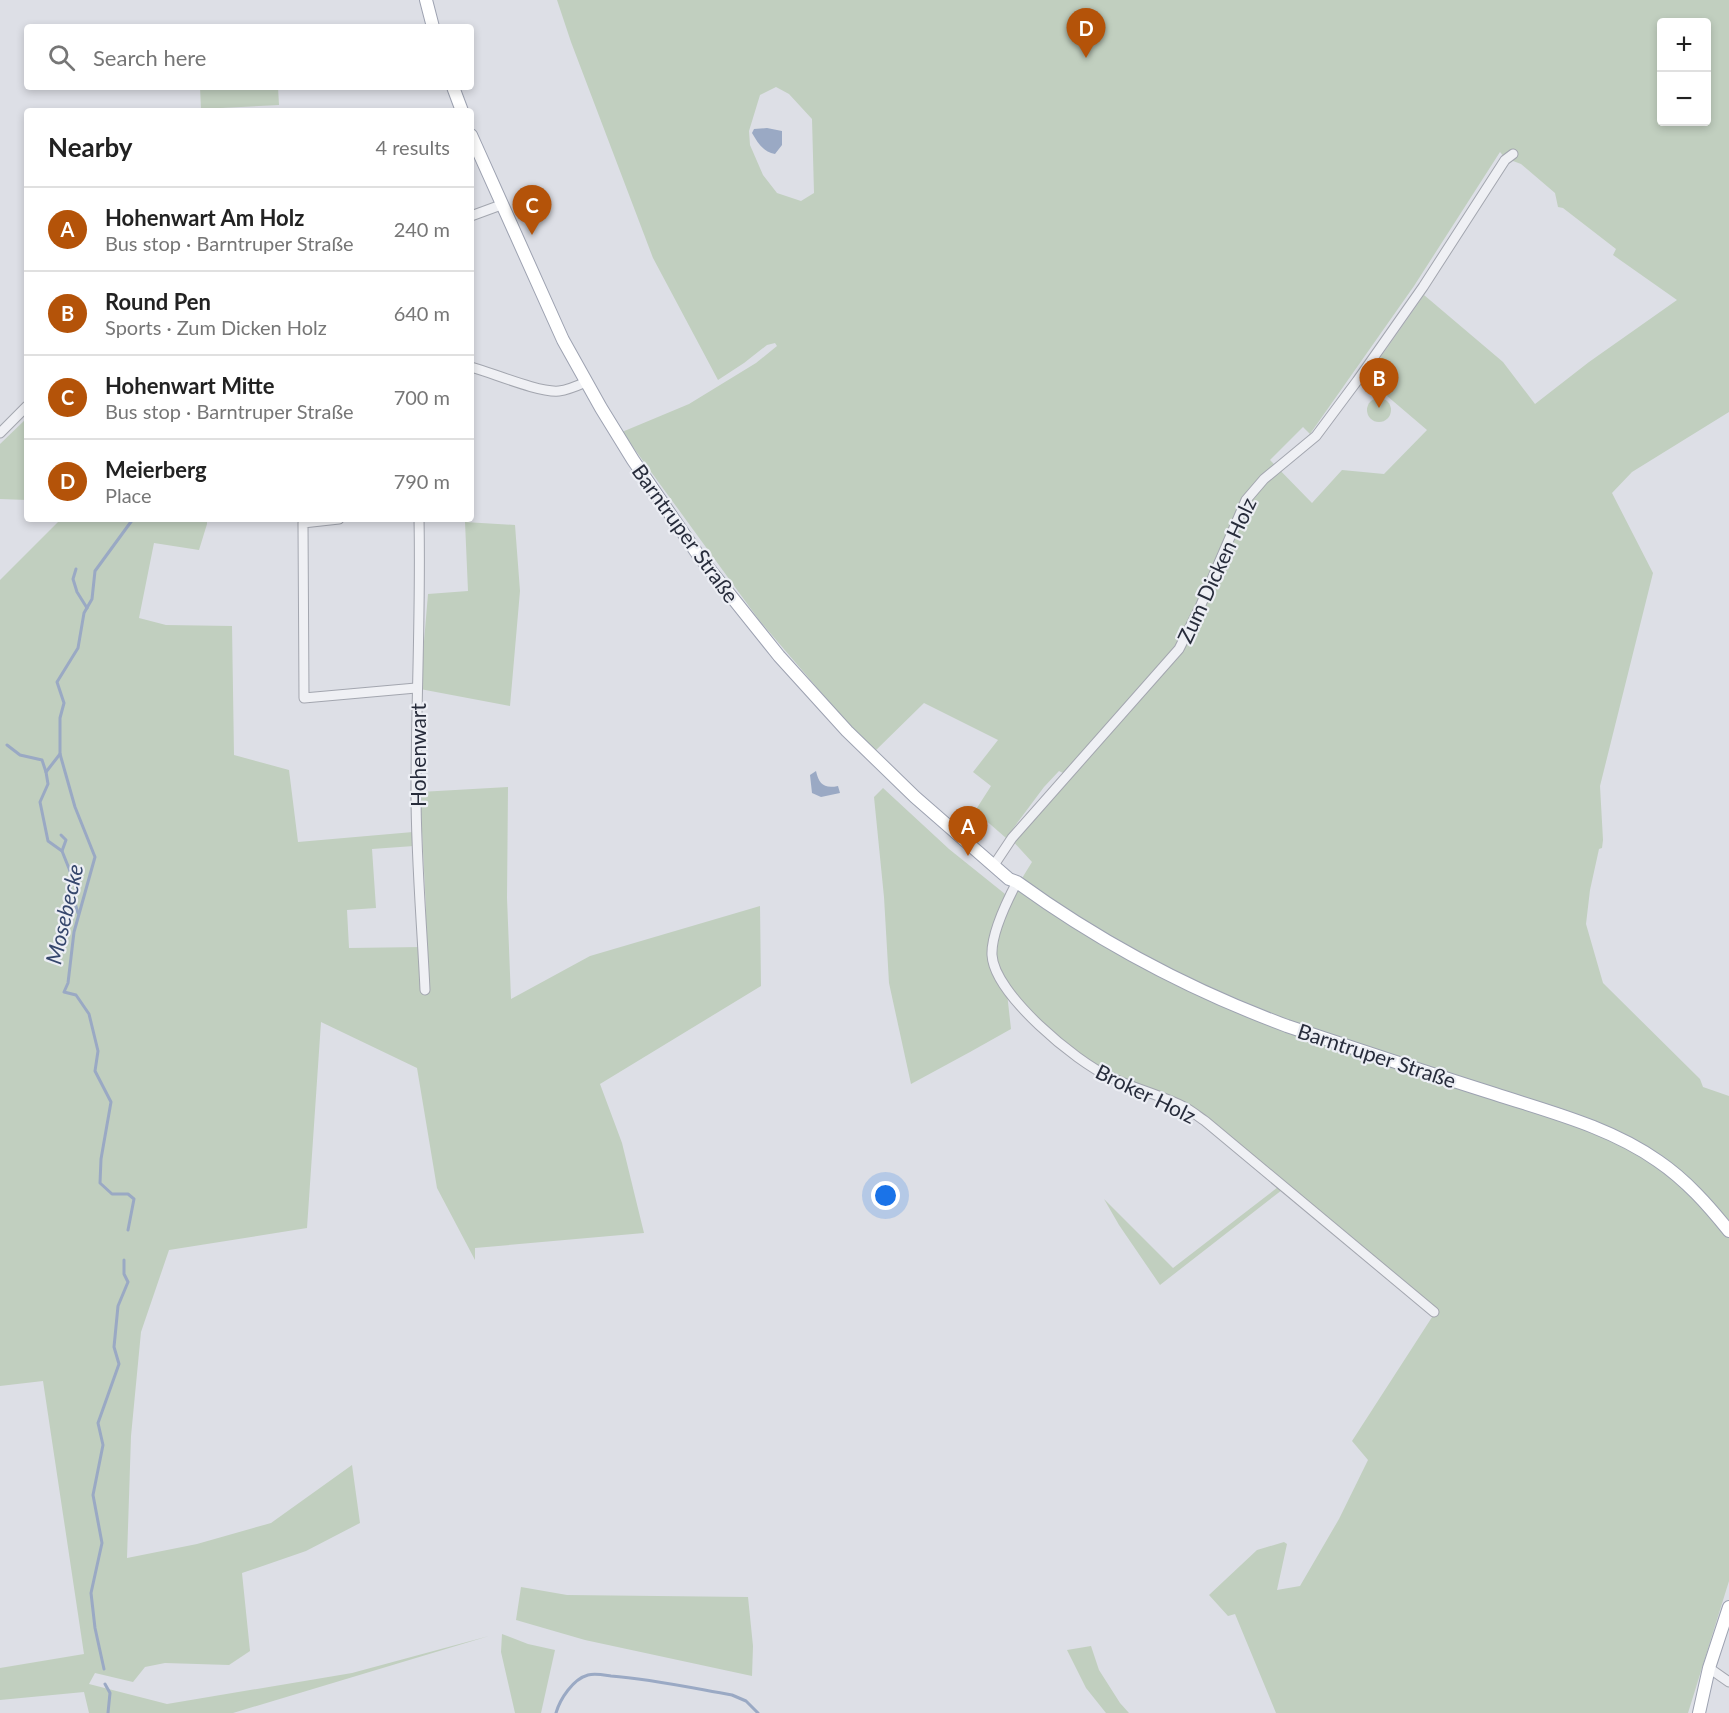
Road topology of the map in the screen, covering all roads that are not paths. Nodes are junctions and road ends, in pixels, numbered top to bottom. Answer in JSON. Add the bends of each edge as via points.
{"nodes":[{"id":1,"x":426,"y":0,"type":"edge"},
{"id":2,"x":432,"y":24,"type":"edge"},
{"id":3,"x":454,"y":90,"type":"edge"},
{"id":4,"x":461,"y":108,"type":"edge"},
{"id":5,"x":474,"y":142,"type":"edge"},
{"id":6,"x":1513,"y":154,"type":"dead end"},
{"id":7,"x":501,"y":205,"type":"junction"},
{"id":8,"x":474,"y":215,"type":"edge"},
{"id":9,"x":474,"y":368,"type":"edge"},
{"id":10,"x":586,"y":382,"type":"junction"},
{"id":11,"x":24,"y":409,"type":"edge"},
{"id":12,"x":0,"y":433,"type":"edge"},
{"id":13,"x":312,"y":522,"type":"edge"},
{"id":14,"x":419,"y":522,"type":"edge"},
{"id":15,"x":417,"y":688,"type":"junction"},
{"id":16,"x":994,"y":865,"type":"junction"},
{"id":17,"x":1017,"y":882,"type":"junction"},
{"id":18,"x":425,"y":990,"type":"dead end"},
{"id":19,"x":1729,"y":1231,"type":"edge"},
{"id":20,"x":1434,"y":1312,"type":"dead end"},
{"id":21,"x":1729,"y":1606,"type":"edge"},
{"id":22,"x":1709,"y":1668,"type":"junction"},
{"id":23,"x":1729,"y":1682,"type":"edge"},
{"id":24,"x":1699,"y":1713,"type":"edge"}],
"edges":[{"from":1,"to":2,"type":"main road"},
{"from":3,"to":4,"type":"main road"},
{"from":5,"to":7,"type":"main road","name":"Barntruper Straße"},
{"from":6,"to":16,"type":"street","name":"Zum Dicken Holz","via":[[1504,160],[1423,287],[1316,436],[1257,485],[1246,500],[1179,649],[1012,838]]},
{"from":7,"to":8,"type":"street"},
{"from":7,"to":10,"type":"main road","name":"Barntruper Straße"},
{"from":9,"to":10,"type":"street","via":[[557,392]]},
{"from":10,"to":16,"type":"main road","name":"Barntruper Straße","via":[[674,522],[772,648],[892,776]]},
{"from":11,"to":12,"type":"street"},
{"from":13,"to":15,"type":"street","via":[[303,523],[304,698]]},
{"from":14,"to":15,"type":"street","name":"Hohenwart"},
{"from":15,"to":18,"type":"street","name":"Hohenwart","via":[[416,796]]},
{"from":16,"to":17,"type":"main road","name":"Barntruper Straße"},
{"from":17,"to":19,"type":"main road","name":"Barntruper Straße","via":[[1105,940],[1221,1000],[1287,1026],[1596,1128],[1636,1147],[1681,1179]]},
{"from":17,"to":20,"type":"street","name":"Broker Holz","via":[[996,930],[992,956],[1006,989],[1030,1016],[1092,1068],[1185,1108],[1205,1121]]},
{"from":21,"to":22,"type":"main road"},
{"from":22,"to":23,"type":"street"},
{"from":22,"to":24,"type":"main road"}]}
